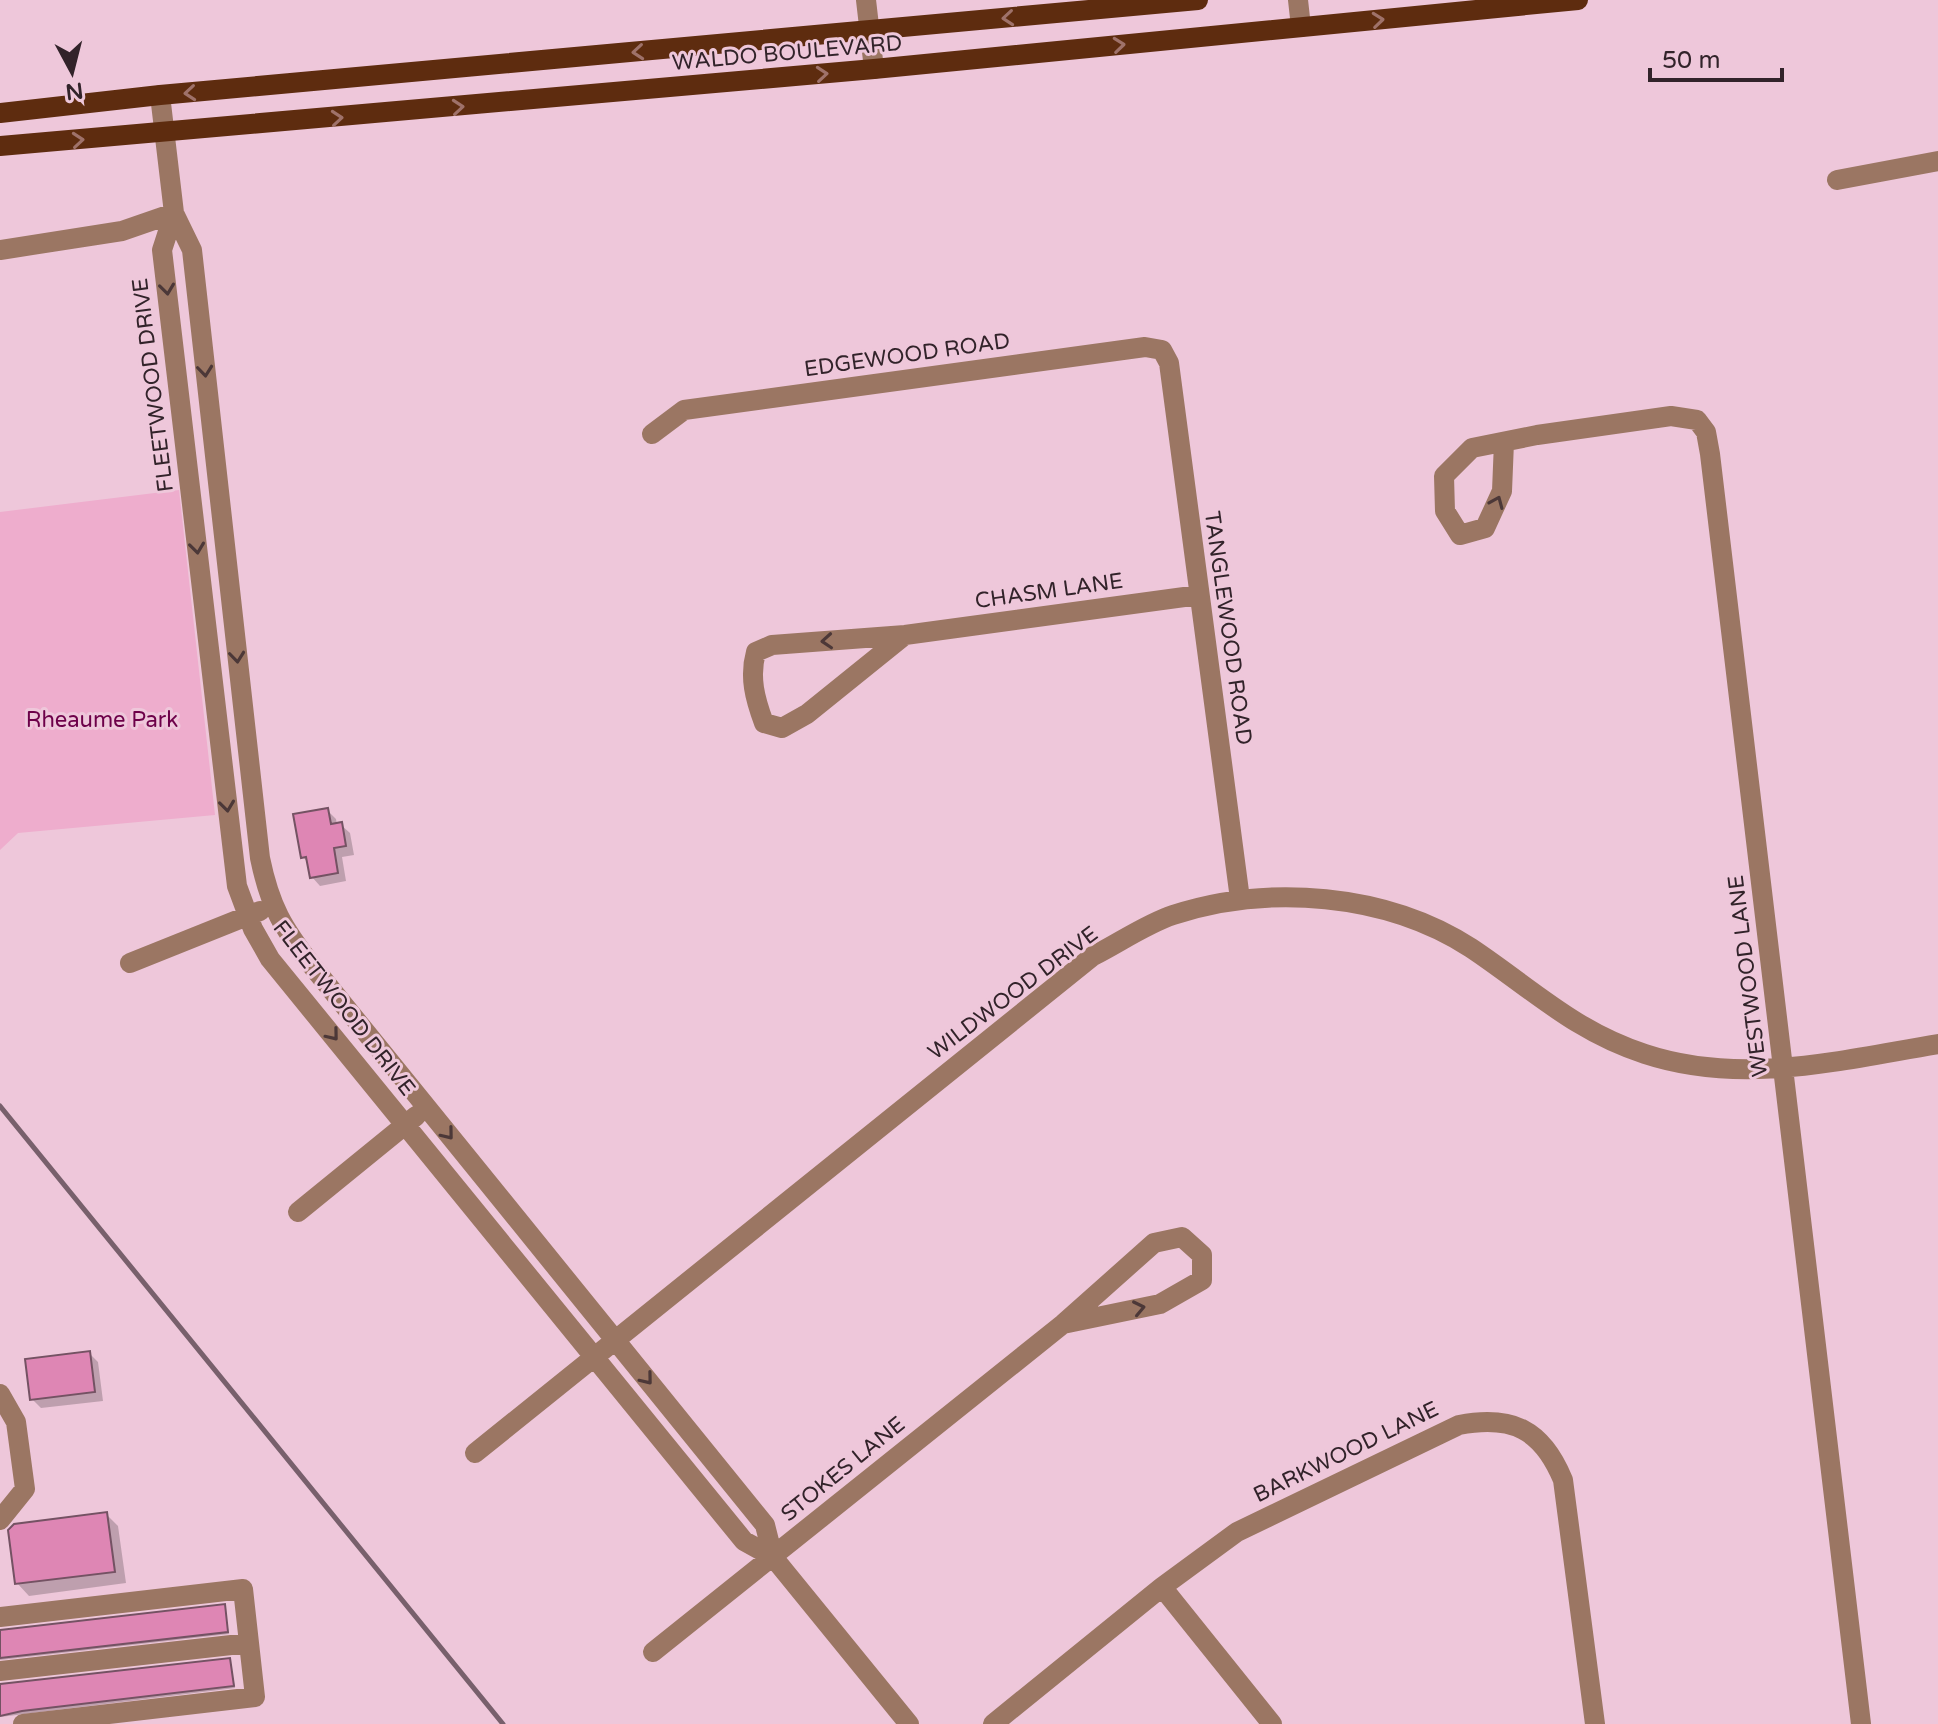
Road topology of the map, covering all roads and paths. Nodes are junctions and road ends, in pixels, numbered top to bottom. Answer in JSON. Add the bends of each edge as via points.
{"nodes":[{"id":1,"x":866,"y":0,"type":"edge"},
{"id":2,"x":1198,"y":0,"type":"edge"},
{"id":3,"x":1298,"y":0,"type":"edge"},
{"id":4,"x":1578,"y":0,"type":"edge"},
{"id":5,"x":1150,"y":2,"type":"edge"},
{"id":6,"x":1301,"y":27,"type":"junction"},
{"id":7,"x":869,"y":31,"type":"junction"},
{"id":8,"x":874,"y":69,"type":"junction"},
{"id":9,"x":160,"y":95,"type":"junction"},
{"id":10,"x":0,"y":113,"type":"edge"},
{"id":11,"x":165,"y":133,"type":"junction"},
{"id":12,"x":0,"y":146,"type":"edge"},
{"id":13,"x":1938,"y":161,"type":"edge"},
{"id":14,"x":1837,"y":180,"type":"dead end"},
{"id":15,"x":174,"y":213,"type":"junction"},
{"id":16,"x":0,"y":250,"type":"edge"},
{"id":17,"x":1169,"y":363,"type":"joint"},
{"id":18,"x":652,"y":434,"type":"dead end"},
{"id":19,"x":1504,"y":442,"type":"junction"},
{"id":20,"x":1199,"y":595,"type":"junction"},
{"id":21,"x":905,"y":635,"type":"junction"},
{"id":22,"x":1240,"y":899,"type":"junction"},
{"id":23,"x":272,"y":906,"type":"junction"},
{"id":24,"x":247,"y":916,"type":"junction"},
{"id":25,"x":130,"y":963,"type":"dead end"},
{"id":26,"x":1938,"y":1044,"type":"edge"},
{"id":27,"x":1783,"y":1069,"type":"junction"},
{"id":28,"x":426,"y":1108,"type":"junction"},
{"id":29,"x":406,"y":1125,"type":"junction"},
{"id":30,"x":298,"y":1212,"type":"dead end"},
{"id":31,"x":1063,"y":1324,"type":"junction"},
{"id":32,"x":615,"y":1340,"type":"junction"},
{"id":33,"x":593,"y":1358,"type":"junction"},
{"id":34,"x":0,"y":1394,"type":"edge"},
{"id":35,"x":475,"y":1453,"type":"dead end"},
{"id":36,"x":0,"y":1520,"type":"edge"},
{"id":37,"x":773,"y":1557,"type":"junction"},
{"id":38,"x":1162,"y":1587,"type":"junction"},
{"id":39,"x":0,"y":1617,"type":"edge"},
{"id":40,"x":249,"y":1643,"type":"junction"},
{"id":41,"x":653,"y":1652,"type":"dead end"},
{"id":42,"x":0,"y":1671,"type":"edge"},
{"id":43,"x":23,"y":1724,"type":"edge"},
{"id":44,"x":909,"y":1724,"type":"edge"},
{"id":45,"x":993,"y":1724,"type":"edge"},
{"id":46,"x":1272,"y":1724,"type":"edge"},
{"id":47,"x":1595,"y":1724,"type":"edge"},
{"id":48,"x":1861,"y":1724,"type":"edge"}],
"edges":[{"from":1,"to":7,"type":"street"},
{"from":2,"to":5,"type":"main road","name":"WALDO BOULEVARD"},
{"from":3,"to":6,"type":"street"},
{"from":6,"to":4,"type":"main road","name":"WALDO BOULEVARD","one_way":true},
{"from":5,"to":7,"type":"main road","name":"WALDO BOULEVARD","one_way":true},
{"from":8,"to":6,"type":"main road","name":"WALDO BOULEVARD","one_way":true},
{"from":7,"to":8,"type":"street"},
{"from":7,"to":9,"type":"main road","name":"WALDO BOULEVARD","one_way":true},
{"from":11,"to":8,"type":"main road","name":"WALDO BOULEVARD","one_way":true},
{"from":9,"to":10,"type":"main road","name":"WALDO BOULEVARD"},
{"from":9,"to":11,"type":"street","name":"FLEETWOOD DRIVE"},
{"from":12,"to":11,"type":"main road","name":"WALDO BOULEVARD","one_way":true},
{"from":11,"to":15,"type":"street","name":"FLEETWOOD DRIVE"},
{"from":13,"to":14,"type":"street"},
{"from":15,"to":16,"type":"street","via":[[122,231]]},
{"from":15,"to":23,"type":"street","name":"FLEETWOOD DRIVE","one_way":true,"via":[[192,250],[260,858]]},
{"from":15,"to":24,"type":"street","name":"FLEETWOOD DRIVE","one_way":true,"via":[[162,250],[230,835]]},
{"from":17,"to":18,"type":"street","name":"EDGEWOOD ROAD","via":[[1162,350],[1145,347],[945,374],[684,410]]},
{"from":17,"to":20,"type":"street","name":"TANGLEWOOD ROAD"},
{"from":19,"to":19,"type":"street","name":"WESTWOOD LANE","one_way":true,"via":[[1472,448],[1444,476],[1445,511],[1460,535],[1485,528],[1491,516],[1502,491]]},
{"from":19,"to":27,"type":"street","name":"WESTWOOD LANE","via":[[1671,416],[1697,420],[1706,432]]},
{"from":20,"to":21,"type":"street","name":"CHASM LANE"},
{"from":20,"to":22,"type":"street","name":"TANGLEWOOD ROAD"},
{"from":21,"to":21,"type":"street","name":"CHASM LANE","one_way":true,"via":[[772,645],[756,652],[751,669],[764,723],[782,728],[807,714]]},
{"from":22,"to":27,"type":"street","name":"WILDWOOD DRIVE","via":[[1332,899],[1396,913],[1468,946],[1562,1015],[1618,1044],[1725,1070]]},
{"from":22,"to":32,"type":"street","name":"WILDWOOD DRIVE","via":[[1172,915],[1093,956]]},
{"from":23,"to":24,"type":"street"},
{"from":23,"to":28,"type":"street","name":"FLEETWOOD DRIVE","via":[[284,929]]},
{"from":24,"to":25,"type":"street"},
{"from":24,"to":29,"type":"street","name":"FLEETWOOD DRIVE","one_way":true,"via":[[270,959]]},
{"from":26,"to":27,"type":"street","name":"WILDWOOD DRIVE"},
{"from":27,"to":48,"type":"street","name":"WESTWOOD LANE"},
{"from":28,"to":29,"type":"street"},
{"from":28,"to":32,"type":"street","name":"FLEETWOOD DRIVE","one_way":true},
{"from":29,"to":30,"type":"street"},
{"from":29,"to":33,"type":"street","name":"FLEETWOOD DRIVE"},
{"from":31,"to":31,"type":"street","name":"STOKES LANE","one_way":true,"via":[[1160,1304],[1202,1280],[1202,1255],[1182,1237],[1154,1243]]},
{"from":31,"to":37,"type":"street","name":"STOKES LANE"},
{"from":32,"to":33,"type":"street","name":"WILDWOOD DRIVE"},
{"from":32,"to":37,"type":"street","name":"FLEETWOOD DRIVE","one_way":true,"via":[[765,1525]]},
{"from":33,"to":35,"type":"street","name":"WILDWOOD DRIVE"},
{"from":33,"to":37,"type":"street","name":"FLEETWOOD DRIVE","via":[[744,1541]]},
{"from":34,"to":36,"type":"street","via":[[16,1422],[25,1489]]},
{"from":37,"to":41,"type":"street","name":"STOKES LANE"},
{"from":37,"to":44,"type":"street","name":"FLEETWOOD DRIVE"},
{"from":38,"to":45,"type":"street","name":"BARKWOOD LANE"},
{"from":38,"to":46,"type":"street"},
{"from":38,"to":47,"type":"street","name":"BARKWOOD LANE","via":[[1237,1532],[1459,1425],[1486,1420],[1515,1426],[1544,1444],[1563,1480]]},
{"from":39,"to":40,"type":"street","via":[[243,1589]]},
{"from":40,"to":42,"type":"street"},
{"from":40,"to":43,"type":"street","via":[[255,1697]]}]}
